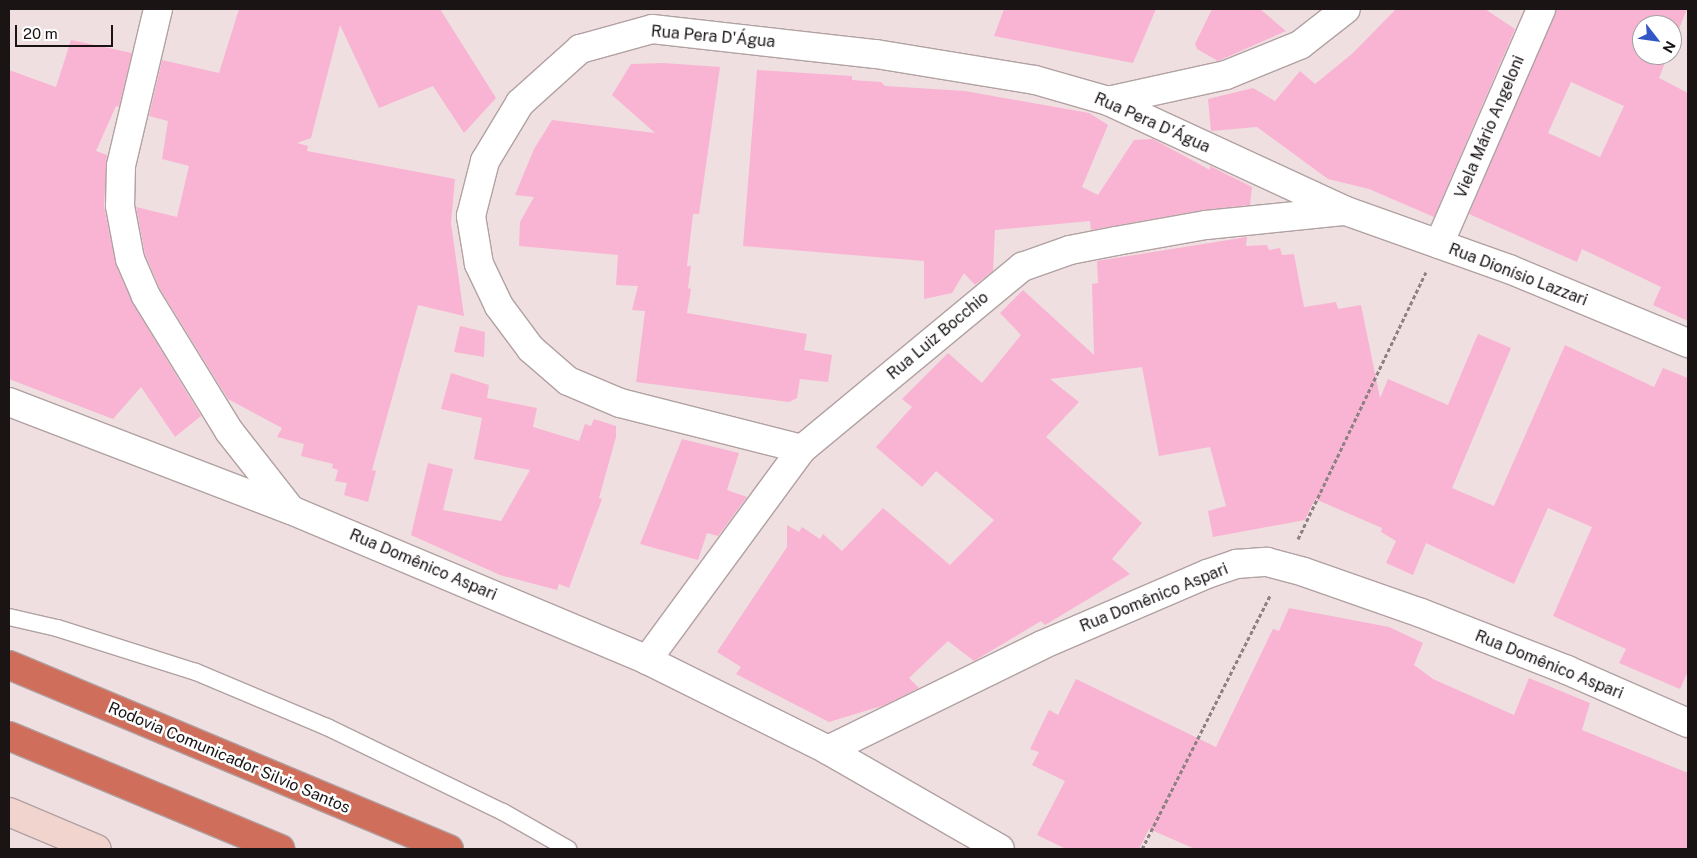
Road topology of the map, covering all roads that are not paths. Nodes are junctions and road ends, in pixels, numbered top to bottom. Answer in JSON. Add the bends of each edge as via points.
{"nodes":[{"id":1,"x":158,"y":9,"type":"edge"},
{"id":2,"x":1346,"y":9,"type":"edge"},
{"id":3,"x":1541,"y":9,"type":"edge"},
{"id":4,"x":1108,"y":101,"type":"junction"},
{"id":5,"x":1346,"y":211,"type":"junction"},
{"id":6,"x":1440,"y":244,"type":"junction"},
{"id":7,"x":1688,"y":343,"type":"edge"},
{"id":8,"x":9,"y":402,"type":"edge"},
{"id":9,"x":802,"y":449,"type":"junction"},
{"id":10,"x":291,"y":510,"type":"junction"},
{"id":11,"x":9,"y":618,"type":"edge"},
{"id":12,"x":647,"y":660,"type":"junction"},
{"id":13,"x":9,"y":665,"type":"edge"},
{"id":14,"x":1688,"y":723,"type":"edge"},
{"id":15,"x":9,"y":736,"type":"edge"},
{"id":16,"x":828,"y":750,"type":"junction"},
{"id":17,"x":9,"y":812,"type":"edge"},
{"id":18,"x":97,"y":849,"type":"edge"},
{"id":19,"x":280,"y":849,"type":"edge"},
{"id":20,"x":450,"y":849,"type":"edge"},
{"id":21,"x":568,"y":849,"type":"edge"},
{"id":22,"x":1000,"y":849,"type":"edge"}],
"edges":[{"from":1,"to":10,"type":"street","via":[[121,166],[120,206],[130,259],[146,296],[229,431]]},
{"from":2,"to":4,"type":"street","via":[[1300,45],[1226,75]]},
{"from":3,"to":6,"type":"street","name":"Viela Mário Angeloni"},
{"from":4,"to":5,"type":"street","name":"Rua Pera D'Água"},
{"from":4,"to":9,"type":"street","name":"Rua Pera D'Água","via":[[1035,80],[876,54],[652,28],[580,50],[520,103],[486,160],[471,216],[479,264],[499,306],[531,348],[568,381],[620,403]]},
{"from":5,"to":6,"type":"street","name":"Rua Dionísio Lazzari"},
{"from":5,"to":9,"type":"street","name":"Rua Luiz Bocchio","via":[[1206,225],[1070,250],[1022,267]]},
{"from":6,"to":7,"type":"street","name":"Rua Dionísio Lazzari"},
{"from":8,"to":10,"type":"street","name":"Rua Domênico Aspari"},
{"from":9,"to":12,"type":"street","name":"Rua Luiz Bocchio"},
{"from":10,"to":12,"type":"street","name":"Rua Domênico Aspari"},
{"from":11,"to":21,"type":"lane","via":[[56,628],[196,672],[336,732],[503,812]]},
{"from":12,"to":16,"type":"street","name":"Rua Domênico Aspari"},
{"from":13,"to":20,"type":"highway","name":"Rodovia Comunicador Silvio Santos"},
{"from":14,"to":16,"type":"street","name":"Rua Domênico Aspari","via":[[1521,652],[1285,566],[1266,562],[1236,564],[1207,574],[1042,645]]},
{"from":15,"to":19,"type":"highway"},
{"from":16,"to":22,"type":"street","name":"Rua Domênico Aspari"},
{"from":17,"to":18,"type":"main road"}]}
